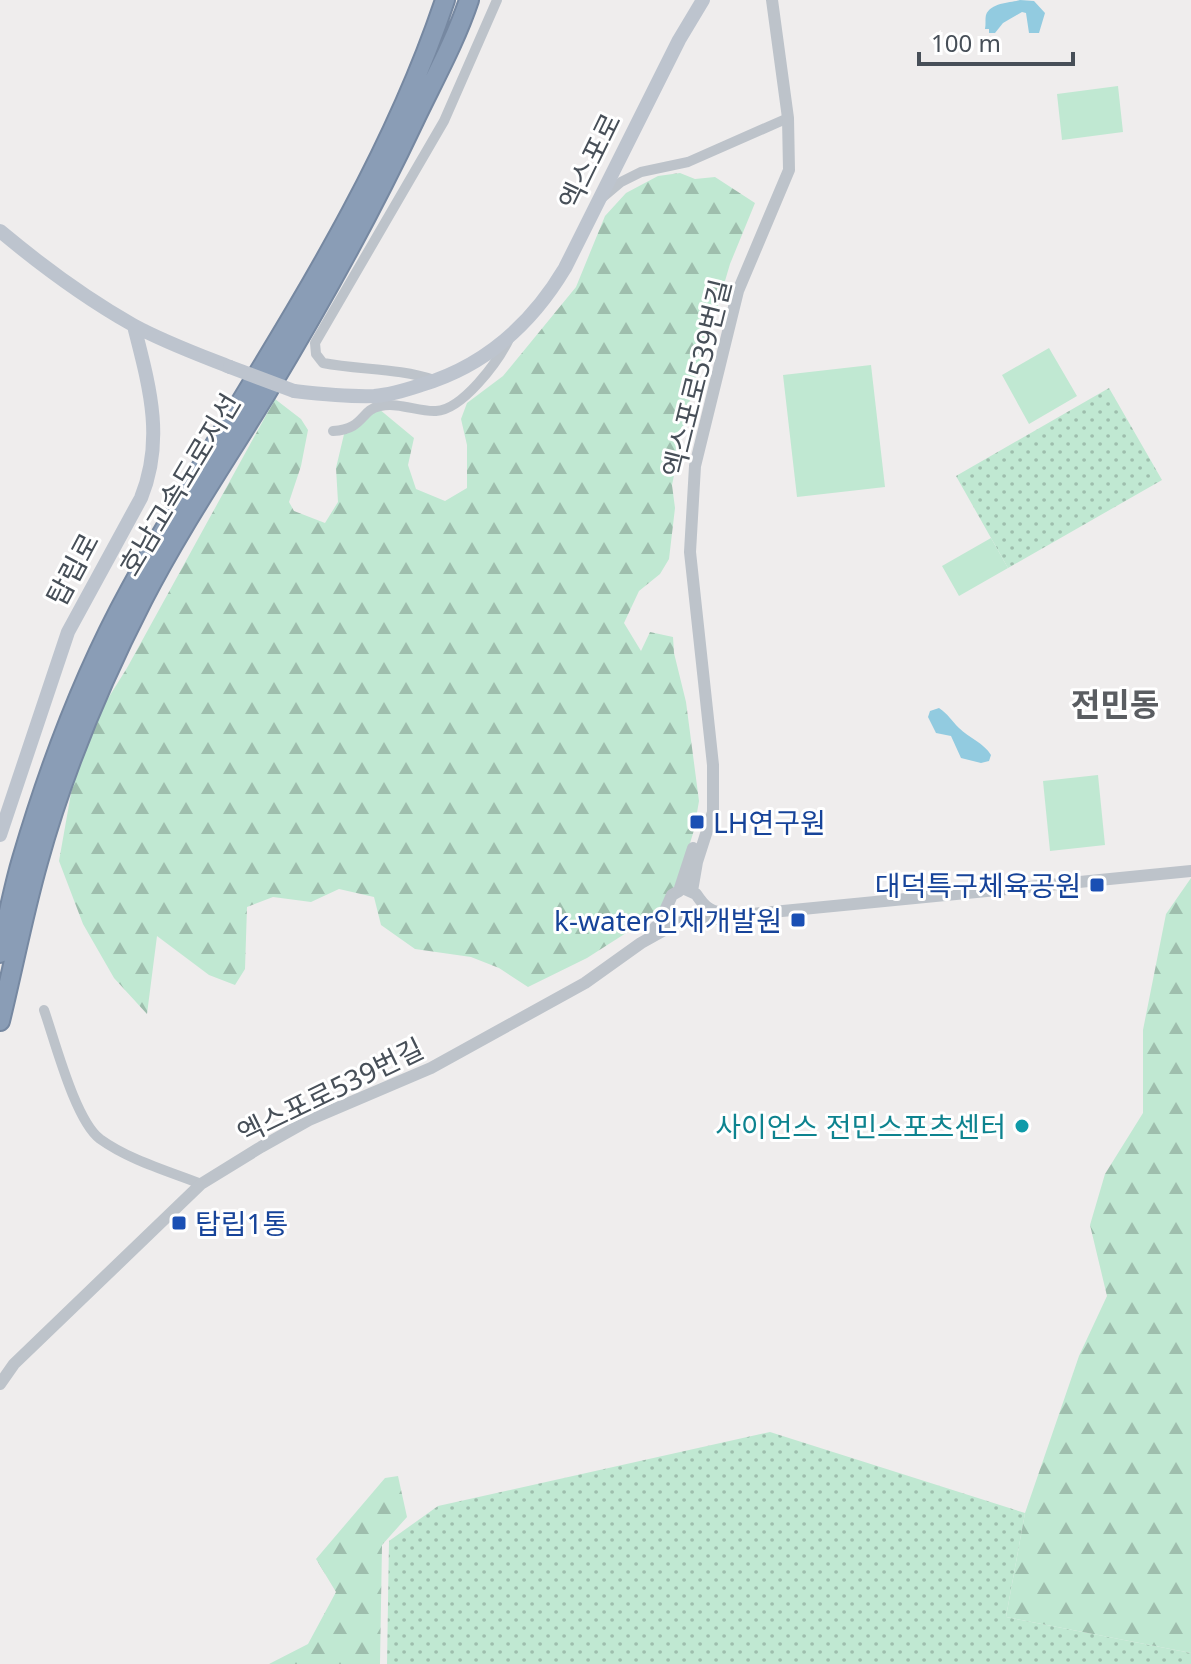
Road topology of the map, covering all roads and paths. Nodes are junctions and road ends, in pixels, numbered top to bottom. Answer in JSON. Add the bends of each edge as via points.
{"nodes":[{"id":1,"x":445,"y":0,"type":"edge"},
{"id":2,"x":469,"y":0,"type":"edge"},
{"id":3,"x":497,"y":0,"type":"edge"},
{"id":4,"x":703,"y":0,"type":"edge"},
{"id":5,"x":772,"y":0,"type":"edge"},
{"id":6,"x":788,"y":118,"type":"junction"},
{"id":7,"x":600,"y":199,"type":"junction"},
{"id":8,"x":0,"y":231,"type":"edge"},
{"id":9,"x":134,"y":326,"type":"junction"},
{"id":10,"x":510,"y":337,"type":"junction"},
{"id":11,"x":435,"y":381,"type":"junction"},
{"id":12,"x":333,"y":431,"type":"dead end"},
{"id":13,"x":0,"y":835,"type":"edge"},
{"id":14,"x":1191,"y":871,"type":"edge"},
{"id":15,"x":685,"y":891,"type":"junction"},
{"id":16,"x":701,"y":904,"type":"junction"},
{"id":17,"x":668,"y":906,"type":"junction"},
{"id":18,"x":732,"y":916,"type":"junction"},
{"id":19,"x":695,"y":918,"type":"junction"},
{"id":20,"x":681,"y":921,"type":"junction"},
{"id":21,"x":641,"y":943,"type":"junction"},
{"id":22,"x":0,"y":953,"type":"edge"},
{"id":23,"x":44,"y":1010,"type":"dead end"},
{"id":24,"x":0,"y":1021,"type":"edge"},
{"id":25,"x":201,"y":1184,"type":"junction"},
{"id":26,"x":0,"y":1384,"type":"edge"}],
"edges":[{"from":1,"to":22,"type":"highway","name":"호남고속도로지선","via":[[388,141],[329,254],[129,592],[87,676],[21,860]]},
{"from":2,"to":24,"type":"highway","name":"호남고속도로지선","via":[[345,258],[188,518],[102,683],[38,862]]},
{"from":3,"to":11,"type":"street","via":[[444,121],[315,343],[323,363],[410,372]]},
{"from":4,"to":7,"type":"main road","name":"엑스포로"},
{"from":5,"to":6,"type":"street","name":"엑스포로539번길"},
{"from":6,"to":7,"type":"street","via":[[688,162],[641,172]]},
{"from":6,"to":15,"type":"street","name":"엑스포로539번길","via":[[789,170],[738,291],[695,466],[690,552],[713,765],[713,812]]},
{"from":7,"to":10,"type":"main road","name":"엑스포로","via":[[551,292]]},
{"from":8,"to":9,"type":"main road","via":[[76,290]]},
{"from":9,"to":11,"type":"main road","name":"엑스포로","bridge":true,"via":[[294,391],[377,396]]},
{"from":9,"to":13,"type":"main road","name":"탑립로","via":[[153,403],[149,476],[68,632]]},
{"from":10,"to":11,"type":"main road","name":"엑스포로"},
{"from":10,"to":12,"type":"street","name":"엑스포로","via":[[501,355],[450,409],[378,406],[354,428]]},
{"from":14,"to":18,"type":"street"},
{"from":15,"to":16,"type":"street"},
{"from":15,"to":17,"type":"street","via":[[672,895]]},
{"from":16,"to":18,"type":"street"},
{"from":16,"to":19,"type":"street"},
{"from":17,"to":20,"type":"street"},
{"from":17,"to":21,"type":"street"},
{"from":18,"to":19,"type":"street"},
{"from":19,"to":20,"type":"street"},
{"from":20,"to":21,"type":"street"},
{"from":21,"to":25,"type":"street","name":"엑스포로539번길","via":[[585,983],[431,1068],[309,1120]]},
{"from":23,"to":25,"type":"street","via":[[78,1106],[97,1137]]},
{"from":25,"to":26,"type":"street","name":"엑스포로539번길","via":[[14,1364]]}]}
